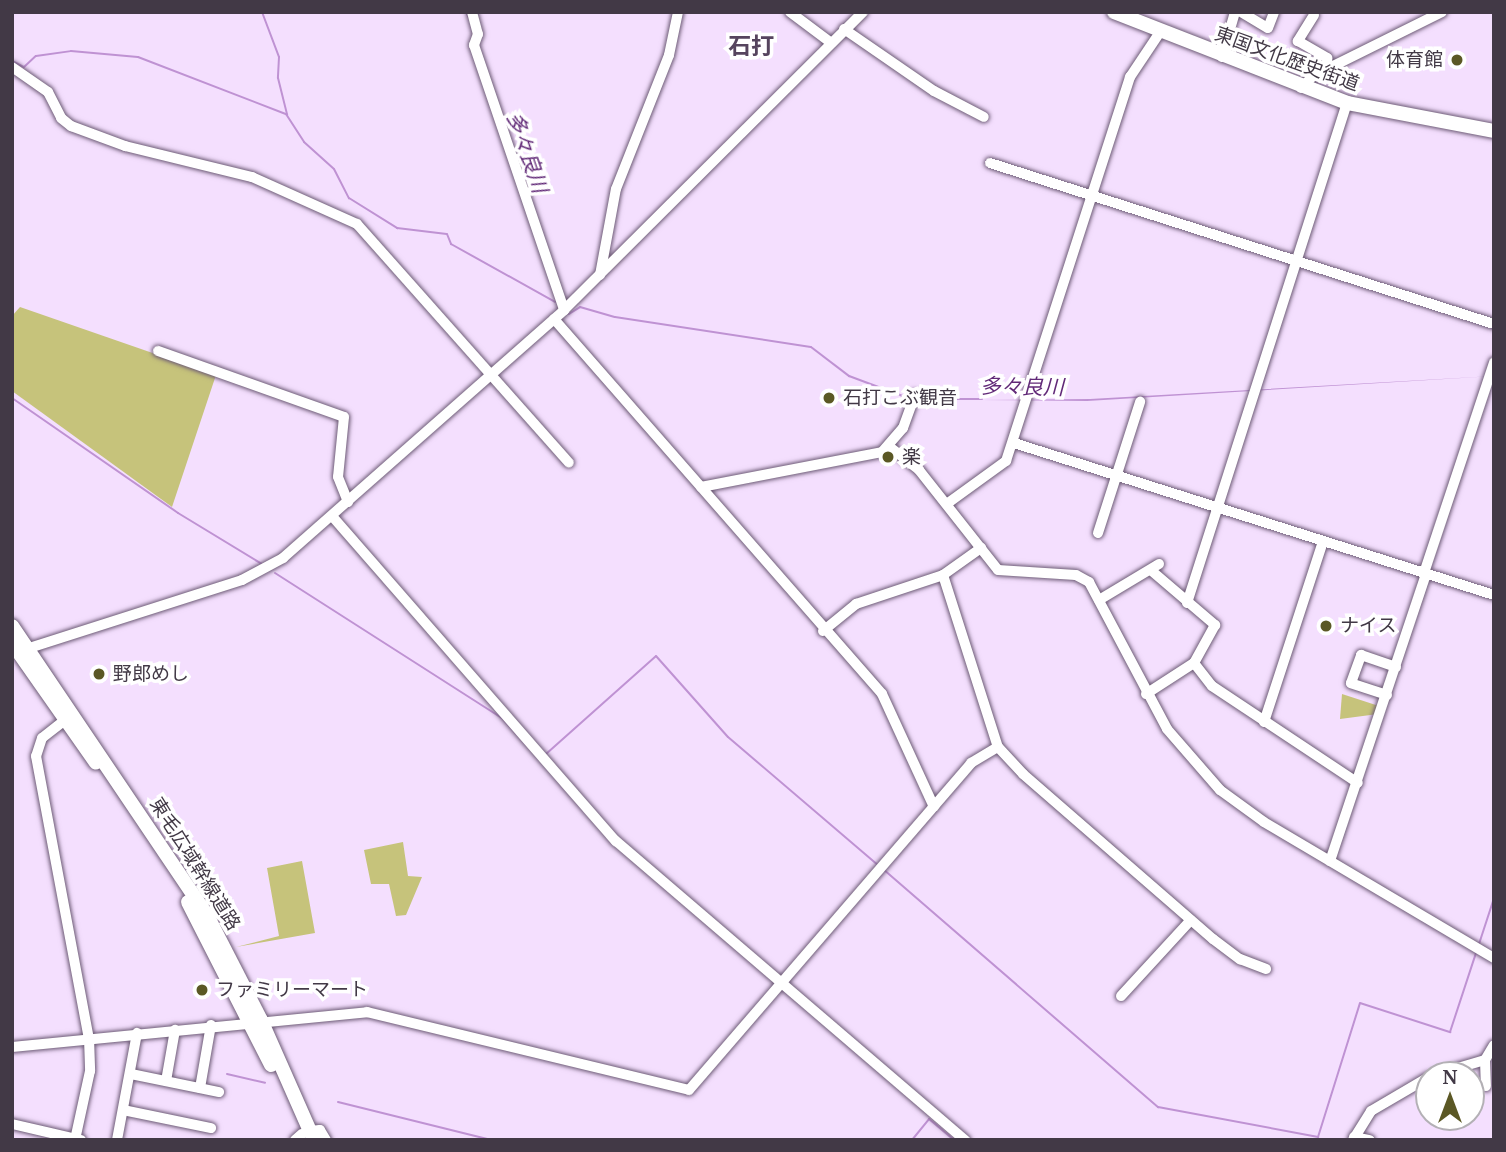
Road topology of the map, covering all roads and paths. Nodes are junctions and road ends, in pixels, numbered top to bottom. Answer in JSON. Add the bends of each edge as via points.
{"nodes":[{"id":1,"x":472,"y":12,"type":"edge"},
{"id":2,"x":678,"y":12,"type":"edge"},
{"id":3,"x":790,"y":12,"type":"edge"},
{"id":4,"x":863,"y":12,"type":"edge"},
{"id":5,"x":1114,"y":12,"type":"edge"},
{"id":6,"x":1235,"y":12,"type":"edge"},
{"id":7,"x":1241,"y":12,"type":"edge"},
{"id":8,"x":1274,"y":12,"type":"edge"},
{"id":9,"x":1442,"y":12,"type":"edge"},
{"id":10,"x":1314,"y":15,"type":"dead end"},
{"id":11,"x":844,"y":29,"type":"junction"},
{"id":12,"x":1160,"y":32,"type":"junction"},
{"id":13,"x":830,"y":42,"type":"junction"},
{"id":14,"x":1222,"y":57,"type":"junction"},
{"id":15,"x":12,"y":67,"type":"edge"},
{"id":16,"x":1328,"y":69,"type":"junction"},
{"id":17,"x":1300,"y":88,"type":"junction"},
{"id":18,"x":1347,"y":103,"type":"junction"},
{"id":19,"x":984,"y":117,"type":"dead end"},
{"id":20,"x":1494,"y":131,"type":"edge"},
{"id":21,"x":990,"y":163,"type":"dead end"},
{"id":22,"x":1092,"y":195,"type":"junction"},
{"id":23,"x":1297,"y":261,"type":"junction"},
{"id":24,"x":600,"y":275,"type":"junction"},
{"id":25,"x":564,"y":310,"type":"junction"},
{"id":26,"x":554,"y":319,"type":"junction"},
{"id":27,"x":1494,"y":324,"type":"edge"},
{"id":28,"x":158,"y":351,"type":"dead end"},
{"id":29,"x":1494,"y":362,"type":"edge"},
{"id":30,"x":493,"y":374,"type":"junction"},
{"id":31,"x":915,"y":395,"type":"dead end"},
{"id":32,"x":1140,"y":402,"type":"dead end"},
{"id":33,"x":1014,"y":443,"type":"junction"},
{"id":34,"x":891,"y":448,"type":"junction"},
{"id":35,"x":569,"y":463,"type":"dead end"},
{"id":36,"x":1116,"y":475,"type":"junction"},
{"id":37,"x":701,"y":487,"type":"junction"},
{"id":38,"x":348,"y":502,"type":"junction"},
{"id":39,"x":948,"y":503,"type":"junction"},
{"id":40,"x":1218,"y":508,"type":"junction"},
{"id":41,"x":332,"y":516,"type":"junction"},
{"id":42,"x":1098,"y":533,"type":"dead end"},
{"id":43,"x":1323,"y":541,"type":"junction"},
{"id":44,"x":981,"y":548,"type":"junction"},
{"id":45,"x":1425,"y":573,"type":"junction"},
{"id":46,"x":943,"y":575,"type":"junction"},
{"id":47,"x":1494,"y":595,"type":"edge"},
{"id":48,"x":1099,"y":600,"type":"junction"},
{"id":49,"x":1187,"y":603,"type":"junction"},
{"id":50,"x":12,"y":626,"type":"edge"},
{"id":51,"x":823,"y":631,"type":"junction"},
{"id":52,"x":18,"y":649,"type":"edge"},
{"id":53,"x":1194,"y":663,"type":"junction"},
{"id":54,"x":1396,"y":667,"type":"junction"},
{"id":55,"x":1146,"y":694,"type":"junction"},
{"id":56,"x":1387,"y":695,"type":"junction"},
{"id":57,"x":65,"y":720,"type":"junction"},
{"id":58,"x":1264,"y":722,"type":"junction"},
{"id":59,"x":998,"y":747,"type":"junction"},
{"id":60,"x":1358,"y":783,"type":"junction"},
{"id":61,"x":934,"y":807,"type":"junction"},
{"id":62,"x":1330,"y":861,"type":"junction"},
{"id":63,"x":1191,"y":920,"type":"junction"},
{"id":64,"x":1494,"y":958,"type":"edge"},
{"id":65,"x":1266,"y":969,"type":"dead end"},
{"id":66,"x":782,"y":984,"type":"junction"},
{"id":67,"x":1121,"y":996,"type":"dead end"},
{"id":68,"x":256,"y":1020,"type":"junction"},
{"id":69,"x":211,"y":1025,"type":"junction"},
{"id":70,"x":175,"y":1030,"type":"junction"},
{"id":71,"x":137,"y":1033,"type":"junction"},
{"id":72,"x":89,"y":1038,"type":"junction"},
{"id":73,"x":1494,"y":1045,"type":"edge"},
{"id":74,"x":12,"y":1047,"type":"edge"},
{"id":75,"x":1488,"y":1061,"type":"edge"},
{"id":76,"x":131,"y":1074,"type":"junction"},
{"id":77,"x":166,"y":1081,"type":"junction"},
{"id":78,"x":1415,"y":1085,"type":"edge"},
{"id":79,"x":1486,"y":1086,"type":"dead end"},
{"id":80,"x":200,"y":1088,"type":"junction"},
{"id":81,"x":219,"y":1092,"type":"dead end"},
{"id":82,"x":123,"y":1110,"type":"junction"},
{"id":83,"x":12,"y":1124,"type":"edge"},
{"id":84,"x":211,"y":1128,"type":"dead end"},
{"id":85,"x":305,"y":1137,"type":"edge"},
{"id":86,"x":1353,"y":1138,"type":"edge"},
{"id":87,"x":78,"y":1139,"type":"edge"},
{"id":88,"x":117,"y":1140,"type":"edge"},
{"id":89,"x":326,"y":1140,"type":"edge"},
{"id":90,"x":965,"y":1140,"type":"edge"},
{"id":91,"x":1370,"y":1140,"type":"edge"}],
"edges":[{"from":1,"to":25,"type":"street","via":[[478,34],[474,46]]},
{"from":2,"to":24,"type":"street","via":[[669,55],[616,189]]},
{"from":3,"to":13,"type":"street"},
{"from":4,"to":11,"type":"street"},
{"from":5,"to":12,"type":"highway","name":"東国文化歴史街道"},
{"from":6,"to":14,"type":"street"},
{"from":7,"to":8,"type":"street","via":[[1268,28]]},
{"from":9,"to":16,"type":"street"},
{"from":10,"to":16,"type":"street","via":[[1298,41],[1327,58]]},
{"from":11,"to":13,"type":"street"},
{"from":11,"to":19,"type":"street","via":[[934,91]]},
{"from":12,"to":14,"type":"highway","name":"東国文化歴史街道"},
{"from":12,"to":22,"type":"street","via":[[1130,77]]},
{"from":13,"to":24,"type":"street","via":[[667,213]]},
{"from":14,"to":17,"type":"highway","name":"東国文化歴史街道"},
{"from":15,"to":30,"type":"street","via":[[45,89],[61,118],[81,130],[251,177],[357,224]]},
{"from":16,"to":17,"type":"street"},
{"from":17,"to":18,"type":"highway","name":"東国文化歴史街道"},
{"from":18,"to":20,"type":"highway","name":"東国文化歴史街道"},
{"from":18,"to":23,"type":"street"},
{"from":21,"to":22,"type":"street"},
{"from":22,"to":23,"type":"street"},
{"from":22,"to":33,"type":"street"},
{"from":23,"to":27,"type":"street"},
{"from":23,"to":40,"type":"street"},
{"from":24,"to":25,"type":"street"},
{"from":25,"to":26,"type":"street"},
{"from":26,"to":30,"type":"street"},
{"from":26,"to":37,"type":"street"},
{"from":28,"to":38,"type":"street","via":[[344,417],[338,477]]},
{"from":29,"to":45,"type":"street"},
{"from":30,"to":35,"type":"street"},
{"from":30,"to":38,"type":"street"},
{"from":31,"to":34,"type":"street"},
{"from":32,"to":36,"type":"street"},
{"from":33,"to":36,"type":"street"},
{"from":33,"to":39,"type":"street","via":[[1003,466]]},
{"from":34,"to":37,"type":"street"},
{"from":34,"to":39,"type":"street","via":[[919,470]]},
{"from":36,"to":40,"type":"street"},
{"from":36,"to":42,"type":"street"},
{"from":37,"to":51,"type":"street"},
{"from":38,"to":41,"type":"street"},
{"from":39,"to":44,"type":"street"},
{"from":40,"to":43,"type":"street"},
{"from":40,"to":49,"type":"street"},
{"from":41,"to":52,"type":"street","via":[[283,558],[252,576]]},
{"from":41,"to":66,"type":"street","via":[[616,841]]},
{"from":43,"to":45,"type":"street"},
{"from":43,"to":58,"type":"street"},
{"from":44,"to":46,"type":"street"},
{"from":44,"to":48,"type":"street","via":[[1004,573],[1083,576]]},
{"from":45,"to":47,"type":"street"},
{"from":45,"to":54,"type":"street"},
{"from":46,"to":51,"type":"street","via":[[856,604]]},
{"from":46,"to":59,"type":"street"},
{"from":48,"to":49,"type":"street","via":[[1156,568]]},
{"from":48,"to":55,"type":"street"},
{"from":49,"to":53,"type":"street","via":[[1215,625]]},
{"from":50,"to":52,"type":"highway","name":"東毛広域幹線道路"},
{"from":51,"to":61,"type":"street","via":[[882,694]]},
{"from":52,"to":57,"type":"highway","name":"東毛広域幹線道路"},
{"from":52,"to":68,"type":"highway","name":"東毛広域幹線道路","via":[[180,870]]},
{"from":53,"to":55,"type":"street"},
{"from":53,"to":58,"type":"street","via":[[1212,686]]},
{"from":54,"to":56,"type":"street"},
{"from":54,"to":56,"type":"street","via":[[1361,655],[1351,683]]},
{"from":55,"to":62,"type":"street","via":[[1167,729],[1220,790]]},
{"from":56,"to":60,"type":"street"},
{"from":57,"to":68,"type":"highway","name":"東毛広域幹線道路","via":[[182,890]]},
{"from":57,"to":72,"type":"street","via":[[39,741],[36,756]]},
{"from":58,"to":60,"type":"street"},
{"from":59,"to":61,"type":"street","via":[[971,762]]},
{"from":59,"to":63,"type":"street"},
{"from":60,"to":62,"type":"street"},
{"from":61,"to":66,"type":"street"},
{"from":62,"to":64,"type":"street"},
{"from":63,"to":65,"type":"street","via":[[1240,959]]},
{"from":63,"to":67,"type":"street"},
{"from":66,"to":68,"type":"street","via":[[689,1090],[381,1014]]},
{"from":66,"to":90,"type":"street"},
{"from":68,"to":69,"type":"street"},
{"from":68,"to":85,"type":"highway","name":"東毛広域幹線道路"},
{"from":69,"to":70,"type":"street"},
{"from":69,"to":80,"type":"street"},
{"from":70,"to":71,"type":"street"},
{"from":70,"to":77,"type":"street"},
{"from":71,"to":72,"type":"street"},
{"from":71,"to":76,"type":"street"},
{"from":72,"to":74,"type":"street"},
{"from":72,"to":87,"type":"street","via":[[90,1071]]},
{"from":73,"to":75,"type":"street"},
{"from":75,"to":79,"type":"street"},
{"from":76,"to":77,"type":"street"},
{"from":76,"to":82,"type":"street"},
{"from":77,"to":80,"type":"street"},
{"from":78,"to":86,"type":"street","via":[[1371,1111]]},
{"from":80,"to":81,"type":"street"},
{"from":82,"to":84,"type":"street"},
{"from":82,"to":88,"type":"street"},
{"from":83,"to":87,"type":"street"},
{"from":85,"to":89,"type":"street","via":[[320,1130]]},
{"from":86,"to":91,"type":"street"}]}
